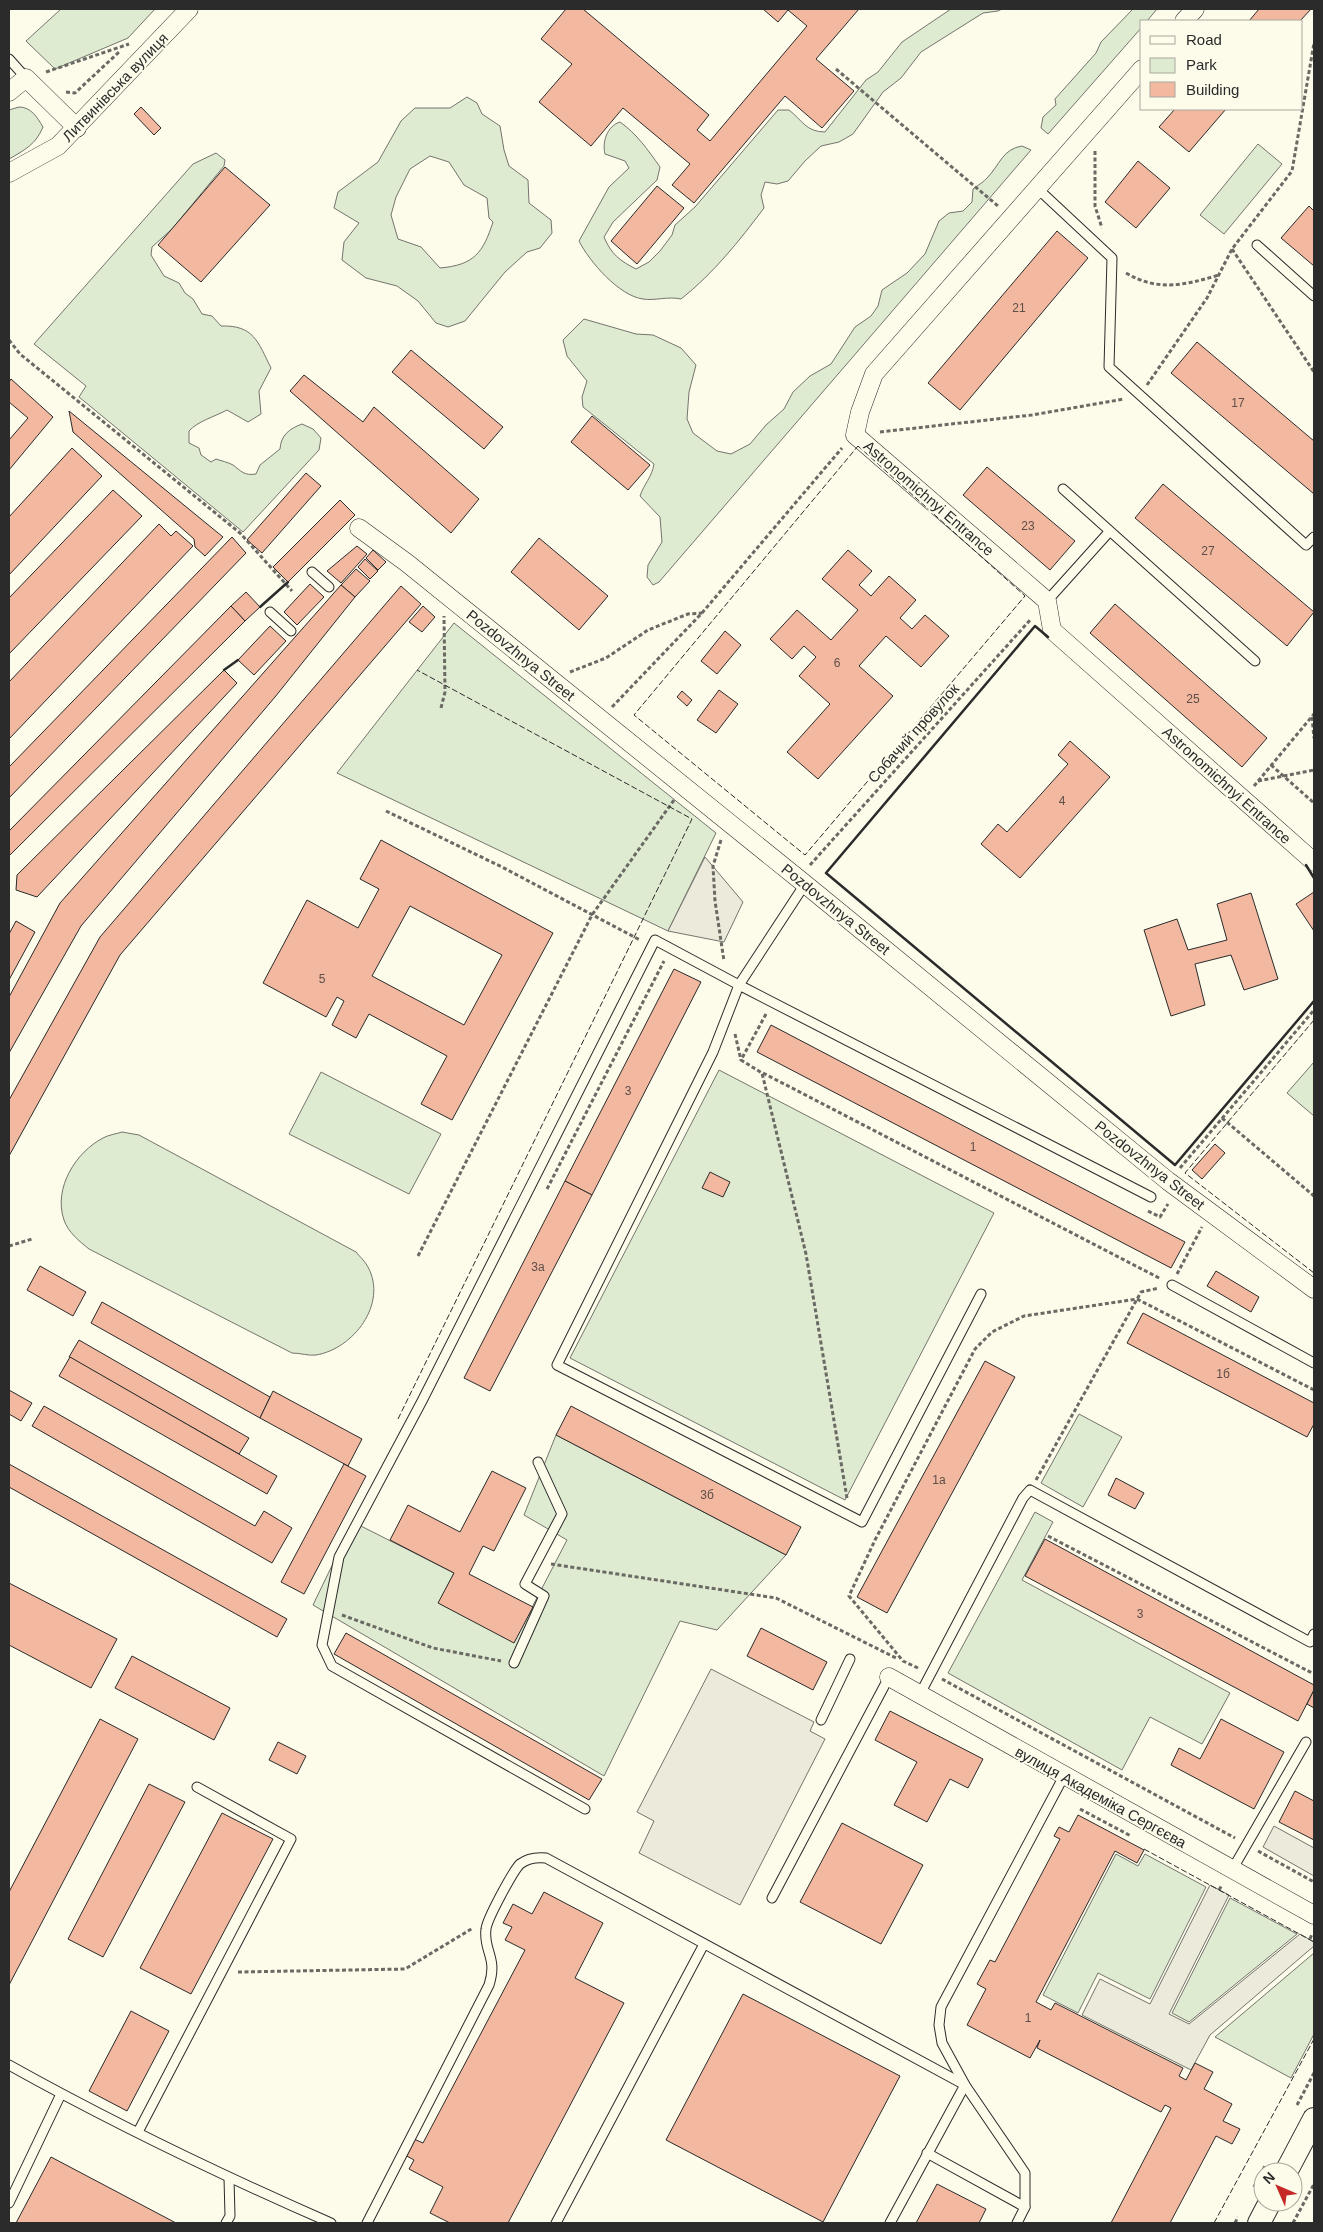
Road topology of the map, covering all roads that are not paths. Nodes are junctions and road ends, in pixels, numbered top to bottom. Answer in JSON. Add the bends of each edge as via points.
{"nodes":[{"id":1,"x":189,"y":9,"type":"edge"},
{"id":2,"x":1195,"y":9,"type":"edge"},
{"id":3,"x":1185,"y":20,"type":"edge"},
{"id":4,"x":9,"y":59,"type":"edge"},
{"id":5,"x":1140,"y":71,"type":"edge"},
{"id":6,"x":32,"y":76,"type":"junction"},
{"id":7,"x":9,"y":92,"type":"edge"},
{"id":8,"x":77,"y":128,"type":"junction"},
{"id":9,"x":9,"y":173,"type":"edge"},
{"id":10,"x":1037,"y":188,"type":"junction"},
{"id":11,"x":1257,"y":246,"type":"dead end"},
{"id":12,"x":1314,"y":296,"type":"edge"},
{"id":13,"x":1063,"y":489,"type":"dead end"},
{"id":14,"x":359,"y":528,"type":"dead end"},
{"id":15,"x":1109,"y":532,"type":"junction"},
{"id":16,"x":1314,"y":537,"type":"edge"},
{"id":17,"x":312,"y":572,"type":"dead end"},
{"id":18,"x":329,"y":587,"type":"dead end"},
{"id":19,"x":1047,"y":601,"type":"junction"},
{"id":20,"x":270,"y":612,"type":"dead end"},
{"id":21,"x":291,"y":631,"type":"dead end"},
{"id":22,"x":1255,"y":661,"type":"dead end"},
{"id":23,"x":1314,"y":862,"type":"edge"},
{"id":24,"x":805,"y":884,"type":"junction"},
{"id":25,"x":739,"y":985,"type":"junction"},
{"id":26,"x":1151,"y":1197,"type":"dead end"},
{"id":27,"x":1172,"y":1285,"type":"road end"},
{"id":28,"x":1314,"y":1289,"type":"edge"},
{"id":29,"x":981,"y":1294,"type":"dead end"},
{"id":30,"x":1314,"y":1363,"type":"edge"},
{"id":31,"x":538,"y":1462,"type":"dead end"},
{"id":32,"x":1314,"y":1634,"type":"edge"},
{"id":33,"x":850,"y":1659,"type":"dead end"},
{"id":34,"x":514,"y":1663,"type":"road end"},
{"id":35,"x":889,"y":1677,"type":"joint"},
{"id":36,"x":920,"y":1694,"type":"junction"},
{"id":37,"x":821,"y":1720,"type":"dead end"},
{"id":38,"x":1306,"y":1742,"type":"dead end"},
{"id":39,"x":1064,"y":1776,"type":"junction"},
{"id":40,"x":197,"y":1787,"type":"dead end"},
{"id":41,"x":585,"y":1810,"type":"dead end"},
{"id":42,"x":1232,"y":1870,"type":"junction"},
{"id":43,"x":772,"y":1898,"type":"dead end"},
{"id":44,"x":1314,"y":1915,"type":"edge"},
{"id":45,"x":704,"y":1944,"type":"junction"},
{"id":46,"x":9,"y":2065,"type":"edge"},
{"id":47,"x":965,"y":2085,"type":"junction"},
{"id":48,"x":61,"y":2094,"type":"junction"},
{"id":49,"x":1314,"y":2119,"type":"edge"},
{"id":50,"x":138,"y":2132,"type":"junction"},
{"id":51,"x":927,"y":2153,"type":"junction"},
{"id":52,"x":1291,"y":2162,"type":"edge"},
{"id":53,"x":229,"y":2178,"type":"junction"},
{"id":54,"x":9,"y":2203,"type":"edge"},
{"id":55,"x":1025,"y":2207,"type":"junction"},
{"id":56,"x":226,"y":2223,"type":"edge"},
{"id":57,"x":331,"y":2223,"type":"edge"},
{"id":58,"x":367,"y":2223,"type":"edge"},
{"id":59,"x":556,"y":2223,"type":"edge"},
{"id":60,"x":890,"y":2223,"type":"edge"},
{"id":61,"x":1017,"y":2223,"type":"edge"}],
"edges":[{"from":1,"to":8,"type":"street","name":"Литвинівська вулиця"},
{"from":2,"to":3,"type":"street"},
{"from":4,"to":6,"type":"lane"},
{"from":5,"to":10,"type":"street","name":"Astronomichnyi Entrance"},
{"from":6,"to":7,"type":"street"},
{"from":6,"to":8,"type":"street"},
{"from":8,"to":9,"type":"street","name":"Литвинівська вулиця","via":[[58,146]]},
{"from":10,"to":16,"type":"lane","via":[[1112,258],[1109,367],[1306,545]]},
{"from":10,"to":19,"type":"street","name":"Astronomichnyi Entrance","via":[[874,374],[855,435]]},
{"from":11,"to":12,"type":"lane"},
{"from":13,"to":15,"type":"lane"},
{"from":14,"to":24,"type":"street","name":"Pozdovzhnya Street","via":[[407,563]]},
{"from":15,"to":19,"type":"lane"},
{"from":15,"to":22,"type":"lane"},
{"from":17,"to":18,"type":"lane"},
{"from":19,"to":23,"type":"street","name":"Astronomichnyi Entrance","via":[[1052,630]]},
{"from":20,"to":21,"type":"lane"},
{"from":24,"to":25,"type":"lane"},
{"from":24,"to":28,"type":"street","name":"Pozdovzhnya Street","via":[[1170,1190]]},
{"from":25,"to":26,"type":"lane"},
{"from":25,"to":29,"type":"lane","via":[[713,1052],[557,1365],[862,1522]]},
{"from":25,"to":41,"type":"lane","via":[[655,940],[422,1401],[339,1557],[328,1609],[322,1645],[332,1666]]},
{"from":27,"to":30,"type":"lane"},
{"from":31,"to":34,"type":"lane","via":[[562,1514],[525,1584],[544,1596]]},
{"from":32,"to":36,"type":"lane","via":[[1310,1642],[1030,1490]]},
{"from":33,"to":37,"type":"lane"},
{"from":35,"to":36,"type":"street","name":"вулиця Академіка Сергєєва"},
{"from":35,"to":43,"type":"lane"},
{"from":36,"to":39,"type":"street","name":"вулиця Академіка Сергєєва"},
{"from":38,"to":42,"type":"lane"},
{"from":39,"to":42,"type":"street","name":"вулиця Академіка Сергєєва"},
{"from":39,"to":47,"type":"lane","via":[[941,2007],[942,2043]]},
{"from":40,"to":50,"type":"lane","via":[[291,1839]]},
{"from":42,"to":44,"type":"street","name":"вулиця Академіка Сергєєва"},
{"from":45,"to":47,"type":"lane"},
{"from":45,"to":58,"type":"lane","via":[[546,1858],[536,1857],[519,1865],[488,1919],[486,1942],[493,1963],[490,1985]]},
{"from":45,"to":59,"type":"lane"},
{"from":46,"to":48,"type":"lane"},
{"from":47,"to":51,"type":"lane"},
{"from":47,"to":55,"type":"lane","via":[[1025,2173]]},
{"from":48,"to":50,"type":"lane"},
{"from":48,"to":54,"type":"lane"},
{"from":49,"to":52,"type":"street"},
{"from":50,"to":53,"type":"lane"},
{"from":51,"to":55,"type":"lane"},
{"from":51,"to":60,"type":"lane"},
{"from":53,"to":56,"type":"lane","via":[[230,2216]]},
{"from":53,"to":57,"type":"lane"},
{"from":55,"to":61,"type":"lane"}]}
